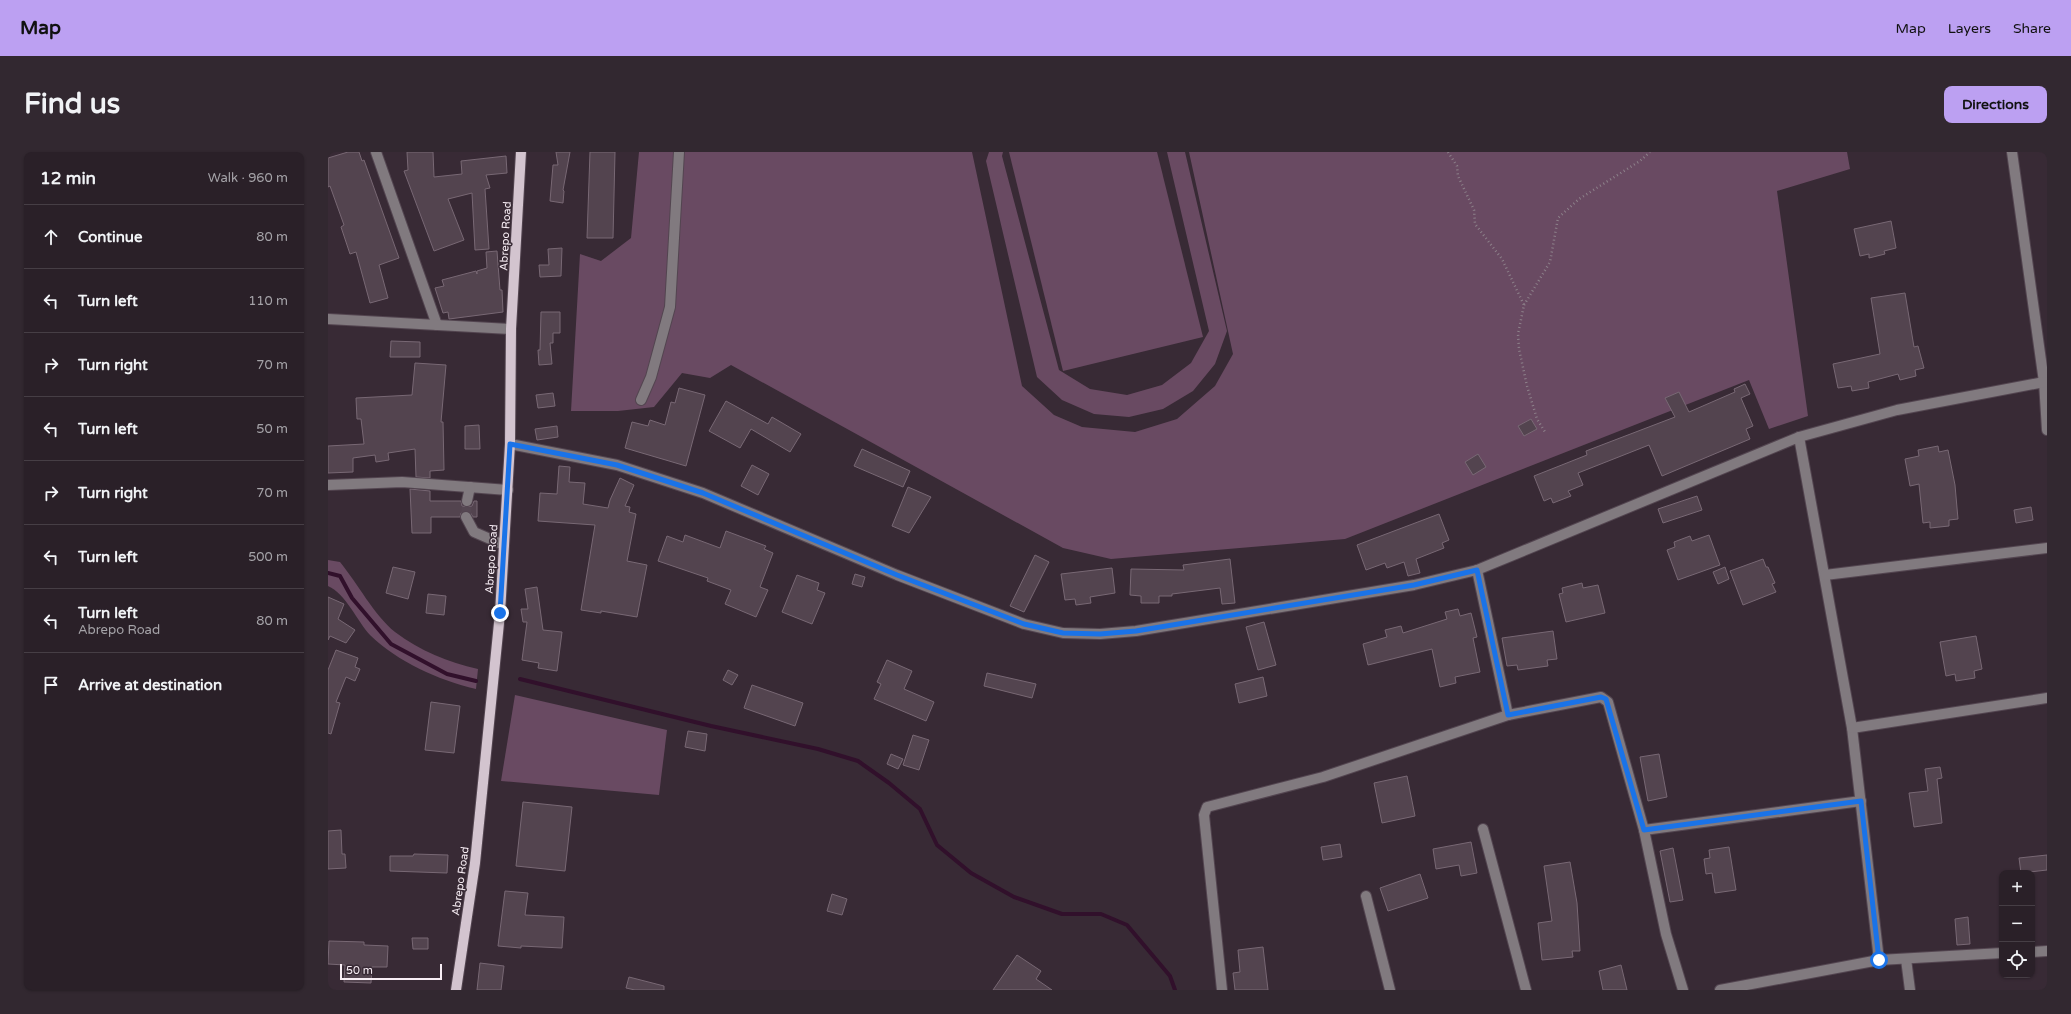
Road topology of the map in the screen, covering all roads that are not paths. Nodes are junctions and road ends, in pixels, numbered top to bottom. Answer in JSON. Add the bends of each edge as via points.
{"nodes":[{"id":1,"x":376,"y":152,"type":"edge"},
{"id":2,"x":521,"y":152,"type":"edge"},
{"id":3,"x":679,"y":152,"type":"edge"},
{"id":4,"x":2012,"y":152,"type":"edge"},
{"id":5,"x":328,"y":319,"type":"edge"},
{"id":6,"x":437,"y":325,"type":"junction"},
{"id":7,"x":511,"y":328,"type":"junction"},
{"id":8,"x":2044,"y":382,"type":"junction"},
{"id":9,"x":641,"y":400,"type":"dead end"},
{"id":10,"x":2047,"y":430,"type":"edge"},
{"id":11,"x":1799,"y":438,"type":"junction"},
{"id":12,"x":510,"y":444,"type":"junction"},
{"id":13,"x":328,"y":485,"type":"edge"},
{"id":14,"x":470,"y":487,"type":"junction"},
{"id":15,"x":508,"y":490,"type":"junction"},
{"id":16,"x":467,"y":501,"type":"tunnel mouth"},
{"id":17,"x":466,"y":517,"type":"tunnel mouth"},
{"id":18,"x":504,"y":545,"type":"junction"},
{"id":19,"x":2047,"y":548,"type":"edge"},
{"id":20,"x":1477,"y":570,"type":"junction"},
{"id":21,"x":1825,"y":575,"type":"junction"},
{"id":22,"x":2047,"y":698,"type":"edge"},
{"id":23,"x":1508,"y":715,"type":"junction"},
{"id":24,"x":1852,"y":728,"type":"junction"},
{"id":25,"x":1861,"y":801,"type":"junction"},
{"id":26,"x":1484,"y":829,"type":"dead end"},
{"id":27,"x":1644,"y":830,"type":"junction"},
{"id":28,"x":1366,"y":896,"type":"dead end"},
{"id":29,"x":2047,"y":951,"type":"edge"},
{"id":30,"x":2035,"y":952,"type":"edge"},
{"id":31,"x":1999,"y":954,"type":"edge"},
{"id":32,"x":1906,"y":959,"type":"junction"},
{"id":33,"x":1879,"y":960,"type":"junction"},
{"id":34,"x":456,"y":990,"type":"edge"},
{"id":35,"x":1222,"y":990,"type":"edge"},
{"id":36,"x":1390,"y":990,"type":"edge"},
{"id":37,"x":1526,"y":990,"type":"edge"},
{"id":38,"x":1683,"y":990,"type":"edge"},
{"id":39,"x":1720,"y":990,"type":"edge"},
{"id":40,"x":1910,"y":990,"type":"edge"}],
"edges":[{"from":1,"to":6,"type":"street"},
{"from":2,"to":7,"type":"main road","name":"Abrepo Road"},
{"from":3,"to":9,"type":"street","via":[[670,307],[651,377]]},
{"from":4,"to":8,"type":"street"},
{"from":5,"to":6,"type":"street"},
{"from":6,"to":7,"type":"street"},
{"from":7,"to":12,"type":"main road","name":"Abrepo Road"},
{"from":8,"to":10,"type":"street"},
{"from":8,"to":11,"type":"street","via":[[1897,410]]},
{"from":11,"to":20,"type":"street"},
{"from":11,"to":21,"type":"street"},
{"from":12,"to":15,"type":"main road","name":"Abrepo Road"},
{"from":12,"to":20,"type":"street","via":[[617,465],[703,493],[969,604],[1024,624],[1063,633],[1100,634],[1136,631],[1414,585]]},
{"from":13,"to":14,"type":"street","via":[[402,482]]},
{"from":14,"to":15,"type":"street"},
{"from":14,"to":16,"type":"street"},
{"from":15,"to":18,"type":"main road","name":"Abrepo Road"},
{"from":17,"to":18,"type":"street","via":[[474,532]]},
{"from":18,"to":34,"type":"main road","name":"Abrepo Road","via":[[484,781]]},
{"from":19,"to":21,"type":"street"},
{"from":20,"to":23,"type":"street"},
{"from":21,"to":24,"type":"street"},
{"from":22,"to":24,"type":"street"},
{"from":23,"to":27,"type":"street","via":[[1601,697],[1606,699]]},
{"from":23,"to":35,"type":"street","via":[[1323,778],[1207,808],[1204,815]]},
{"from":24,"to":25,"type":"street"},
{"from":25,"to":27,"type":"street"},
{"from":25,"to":33,"type":"street"},
{"from":26,"to":37,"type":"street"},
{"from":27,"to":38,"type":"street","via":[[1666,934]]},
{"from":28,"to":36,"type":"street"},
{"from":29,"to":30,"type":"street"},
{"from":31,"to":32,"type":"street"},
{"from":32,"to":33,"type":"street"},
{"from":32,"to":40,"type":"street"},
{"from":33,"to":39,"type":"street"}]}
